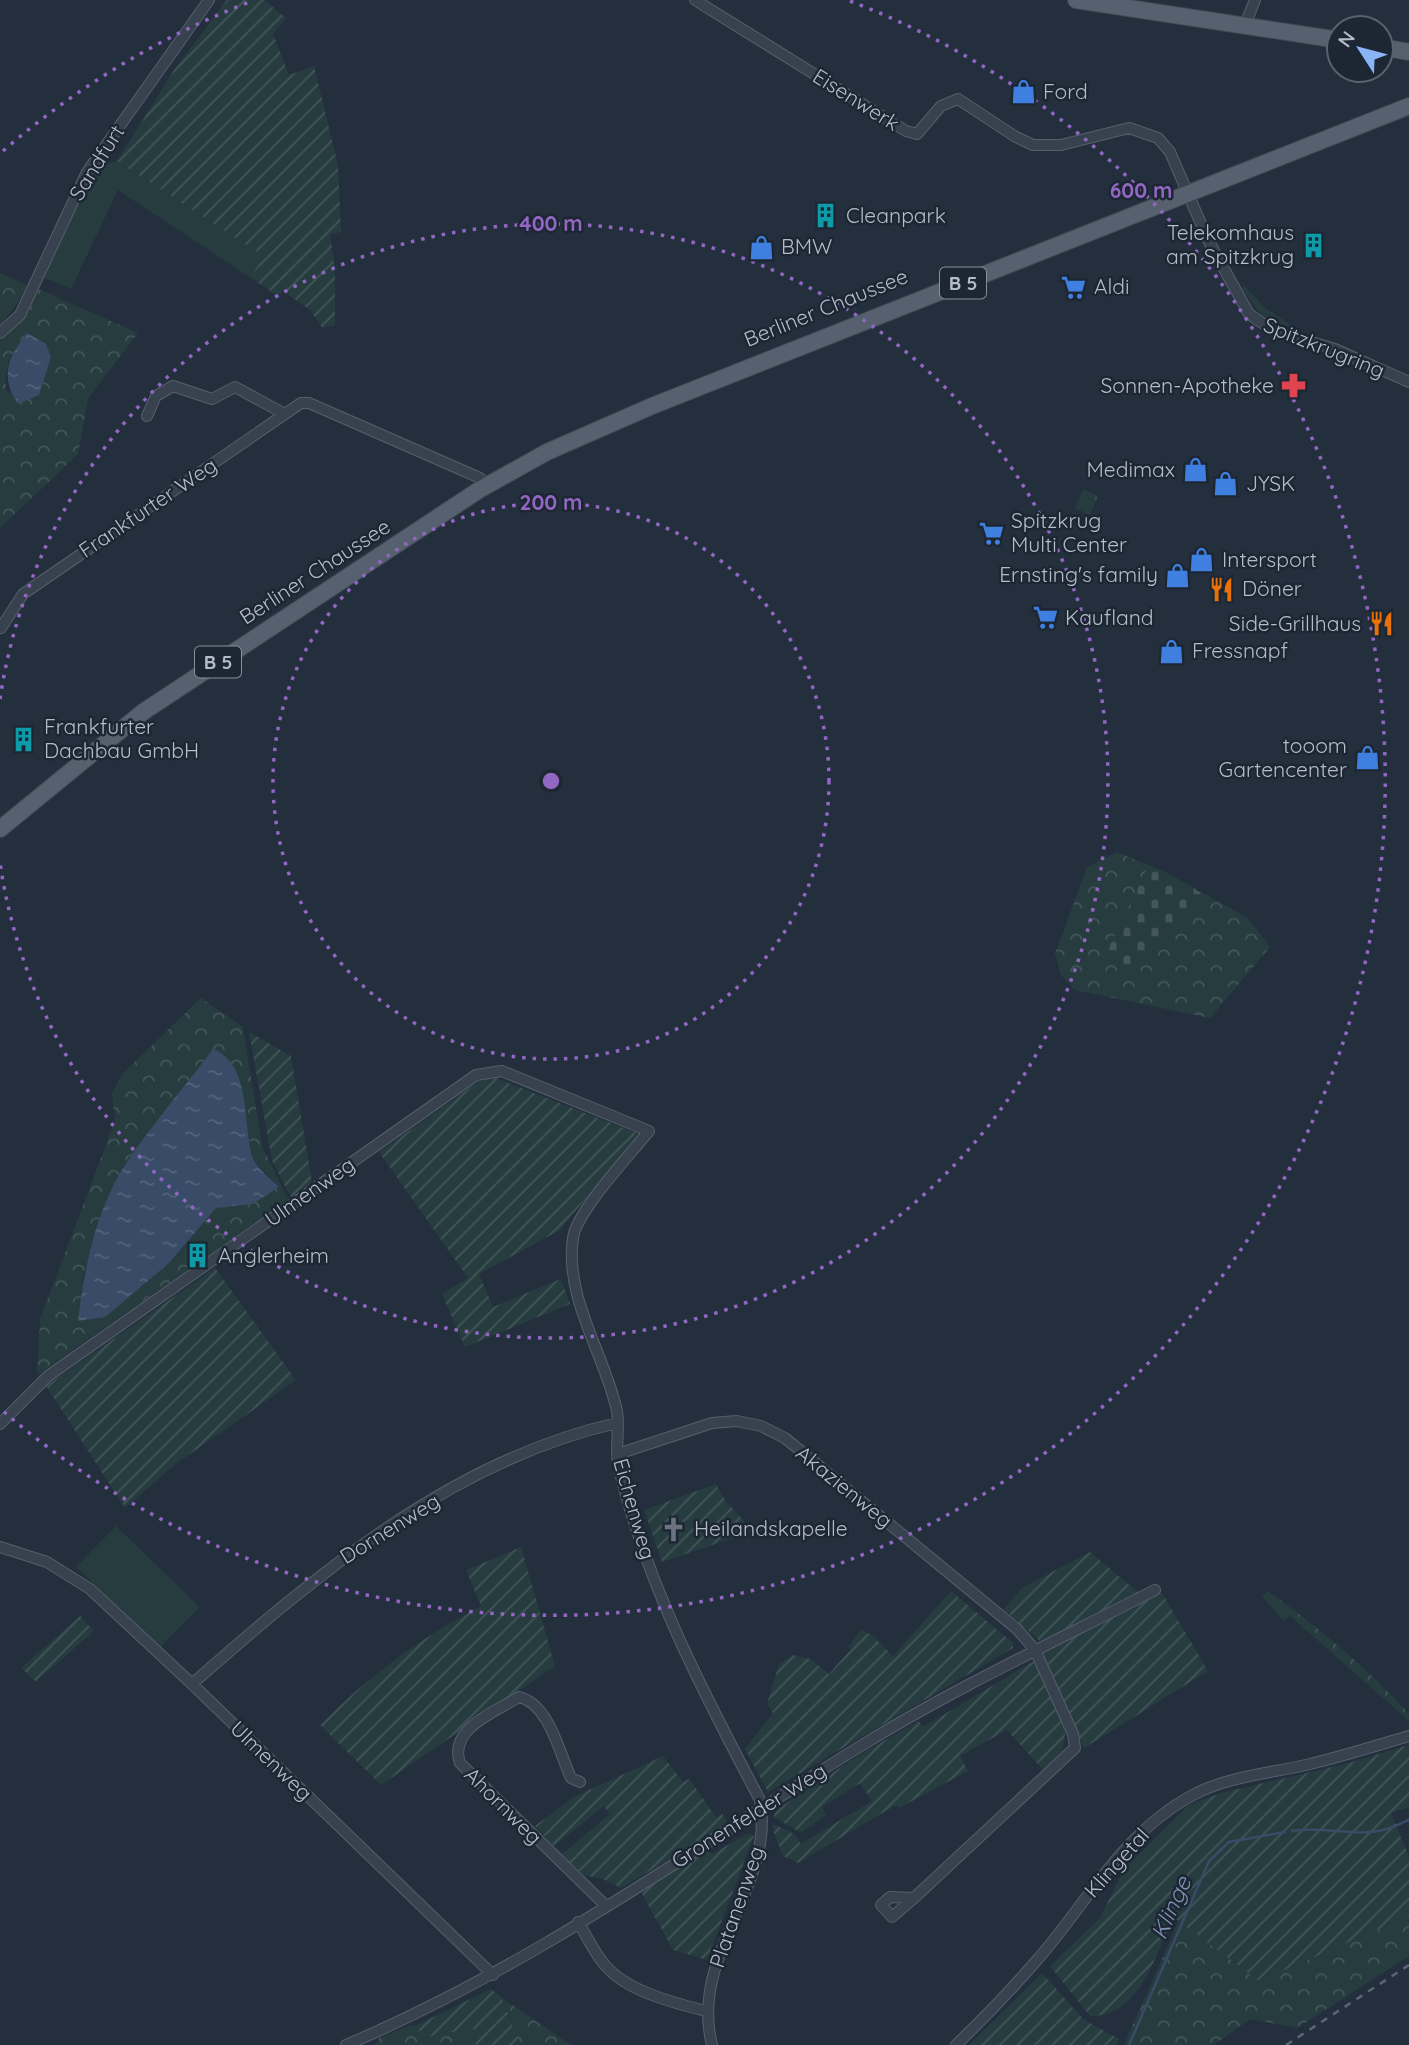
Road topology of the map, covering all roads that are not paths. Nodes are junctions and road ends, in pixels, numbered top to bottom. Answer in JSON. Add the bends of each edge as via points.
{"nodes":[{"id":1,"x":209,"y":0,"type":"edge"},
{"id":2,"x":695,"y":0,"type":"edge"},
{"id":3,"x":1076,"y":0,"type":"edge"},
{"id":4,"x":1255,"y":0,"type":"edge"},
{"id":5,"x":1245,"y":25,"type":"junction"},
{"id":6,"x":1325,"y":38,"type":"edge"},
{"id":7,"x":1409,"y":98,"type":"edge"},
{"id":8,"x":1409,"y":106,"type":"edge"},
{"id":9,"x":1186,"y":191,"type":"junction"},
{"id":10,"x":0,"y":333,"type":"edge"},
{"id":11,"x":1409,"y":382,"type":"edge"},
{"id":12,"x":285,"y":414,"type":"junction"},
{"id":13,"x":148,"y":416,"type":"dead end"},
{"id":14,"x":486,"y":482,"type":"junction"},
{"id":15,"x":1,"y":628,"type":"edge"},
{"id":16,"x":0,"y":830,"type":"edge"},
{"id":17,"x":649,"y":1131,"type":"joint"},
{"id":18,"x":617,"y":1423,"type":"junction"},
{"id":19,"x":0,"y":1424,"type":"edge"},
{"id":20,"x":618,"y":1454,"type":"junction"},
{"id":21,"x":0,"y":1547,"type":"edge"},
{"id":22,"x":1155,"y":1590,"type":"dead end"},
{"id":23,"x":1035,"y":1650,"type":"junction"},
{"id":24,"x":192,"y":1684,"type":"junction"},
{"id":25,"x":1409,"y":1736,"type":"edge"},
{"id":26,"x":580,"y":1782,"type":"dead end"},
{"id":27,"x":762,"y":1810,"type":"junction"},
{"id":28,"x":914,"y":1898,"type":"dead end"},
{"id":29,"x":606,"y":1906,"type":"junction"},
{"id":30,"x":578,"y":1923,"type":"junction"},
{"id":31,"x":493,"y":1975,"type":"junction"},
{"id":32,"x":706,"y":2011,"type":"junction"},
{"id":33,"x":346,"y":2045,"type":"edge"},
{"id":34,"x":712,"y":2045,"type":"edge"},
{"id":35,"x":956,"y":2045,"type":"edge"}],
"edges":[{"from":1,"to":10,"type":"street","name":"Sandfurt","via":[[86,172],[20,314]]},
{"from":2,"to":9,"type":"street","name":"Eisenwerk","via":[[906,131],[917,134],[941,106],[958,99],[1033,145],[1061,145],[1110,131],[1140,130],[1158,138],[1170,152]]},
{"from":3,"to":5,"type":"main road"},
{"from":4,"to":5,"type":"street"},
{"from":5,"to":6,"type":"main road"},
{"from":7,"to":9,"type":"main road","name":"Berliner Chaussee","number":"B 5"},
{"from":8,"to":9,"type":"main road","name":"Berliner Chaussee","number":"B 5"},
{"from":9,"to":11,"type":"street","name":"Spitzkrugring","via":[[1249,314],[1260,325],[1335,349]]},
{"from":9,"to":14,"type":"main road","name":"Berliner Chaussee","number":"B 5","via":[[652,406]]},
{"from":12,"to":13,"type":"street","via":[[235,387],[212,399],[173,386],[156,396]]},
{"from":12,"to":14,"type":"street","name":"Frankfurter Weg","via":[[309,403]]},
{"from":12,"to":15,"type":"street","name":"Frankfurter Weg","via":[[23,594]]},
{"from":14,"to":16,"type":"main road","name":"Berliner Chaussee","number":"B 5","via":[[143,712]]},
{"from":17,"to":18,"type":"street","name":"Eichenweg","via":[[591,1201],[573,1236],[578,1295]]},
{"from":17,"to":19,"type":"street","name":"Ulmenweg","via":[[502,1071],[476,1075],[48,1376]]},
{"from":18,"to":20,"type":"street","name":"Eichenweg"},
{"from":18,"to":24,"type":"street","name":"Dornenweg","via":[[534,1450],[411,1513],[306,1586]]},
{"from":20,"to":23,"type":"street","name":"Akazienweg","via":[[712,1423],[737,1421],[761,1426],[785,1438],[861,1500],[1017,1629]]},
{"from":20,"to":27,"type":"street","name":"Eichenweg","via":[[658,1590],[691,1669]]},
{"from":21,"to":24,"type":"street","name":"Ulmenweg","via":[[47,1562],[90,1589]]},
{"from":22,"to":23,"type":"street","name":"Gronenfelder Weg"},
{"from":23,"to":27,"type":"street","name":"Gronenfelder Weg","via":[[865,1743]]},
{"from":23,"to":28,"type":"street","via":[[1075,1748]]},
{"from":24,"to":31,"type":"street","name":"Ulmenweg"},
{"from":25,"to":35,"type":"street","name":"Klingetal","via":[[1218,1785],[1170,1809],[1111,1863],[1037,1960]]},
{"from":26,"to":29,"type":"street","name":"Ahornweg","via":[[571,1778],[540,1709],[528,1699],[519,1697],[463,1733],[457,1745],[460,1763]]},
{"from":27,"to":29,"type":"street","name":"Gronenfelder Weg"},
{"from":27,"to":32,"type":"street","name":"Platanenweg","via":[[760,1848],[717,1958]]},
{"from":29,"to":30,"type":"street","name":"Gronenfelder Weg"},
{"from":30,"to":31,"type":"street","name":"Gronenfelder Weg"},
{"from":30,"to":32,"type":"street","via":[[604,1965],[617,1976]]},
{"from":31,"to":33,"type":"street","name":"Gronenfelder Weg"},
{"from":32,"to":34,"type":"street","name":"Platanenweg"}]}
